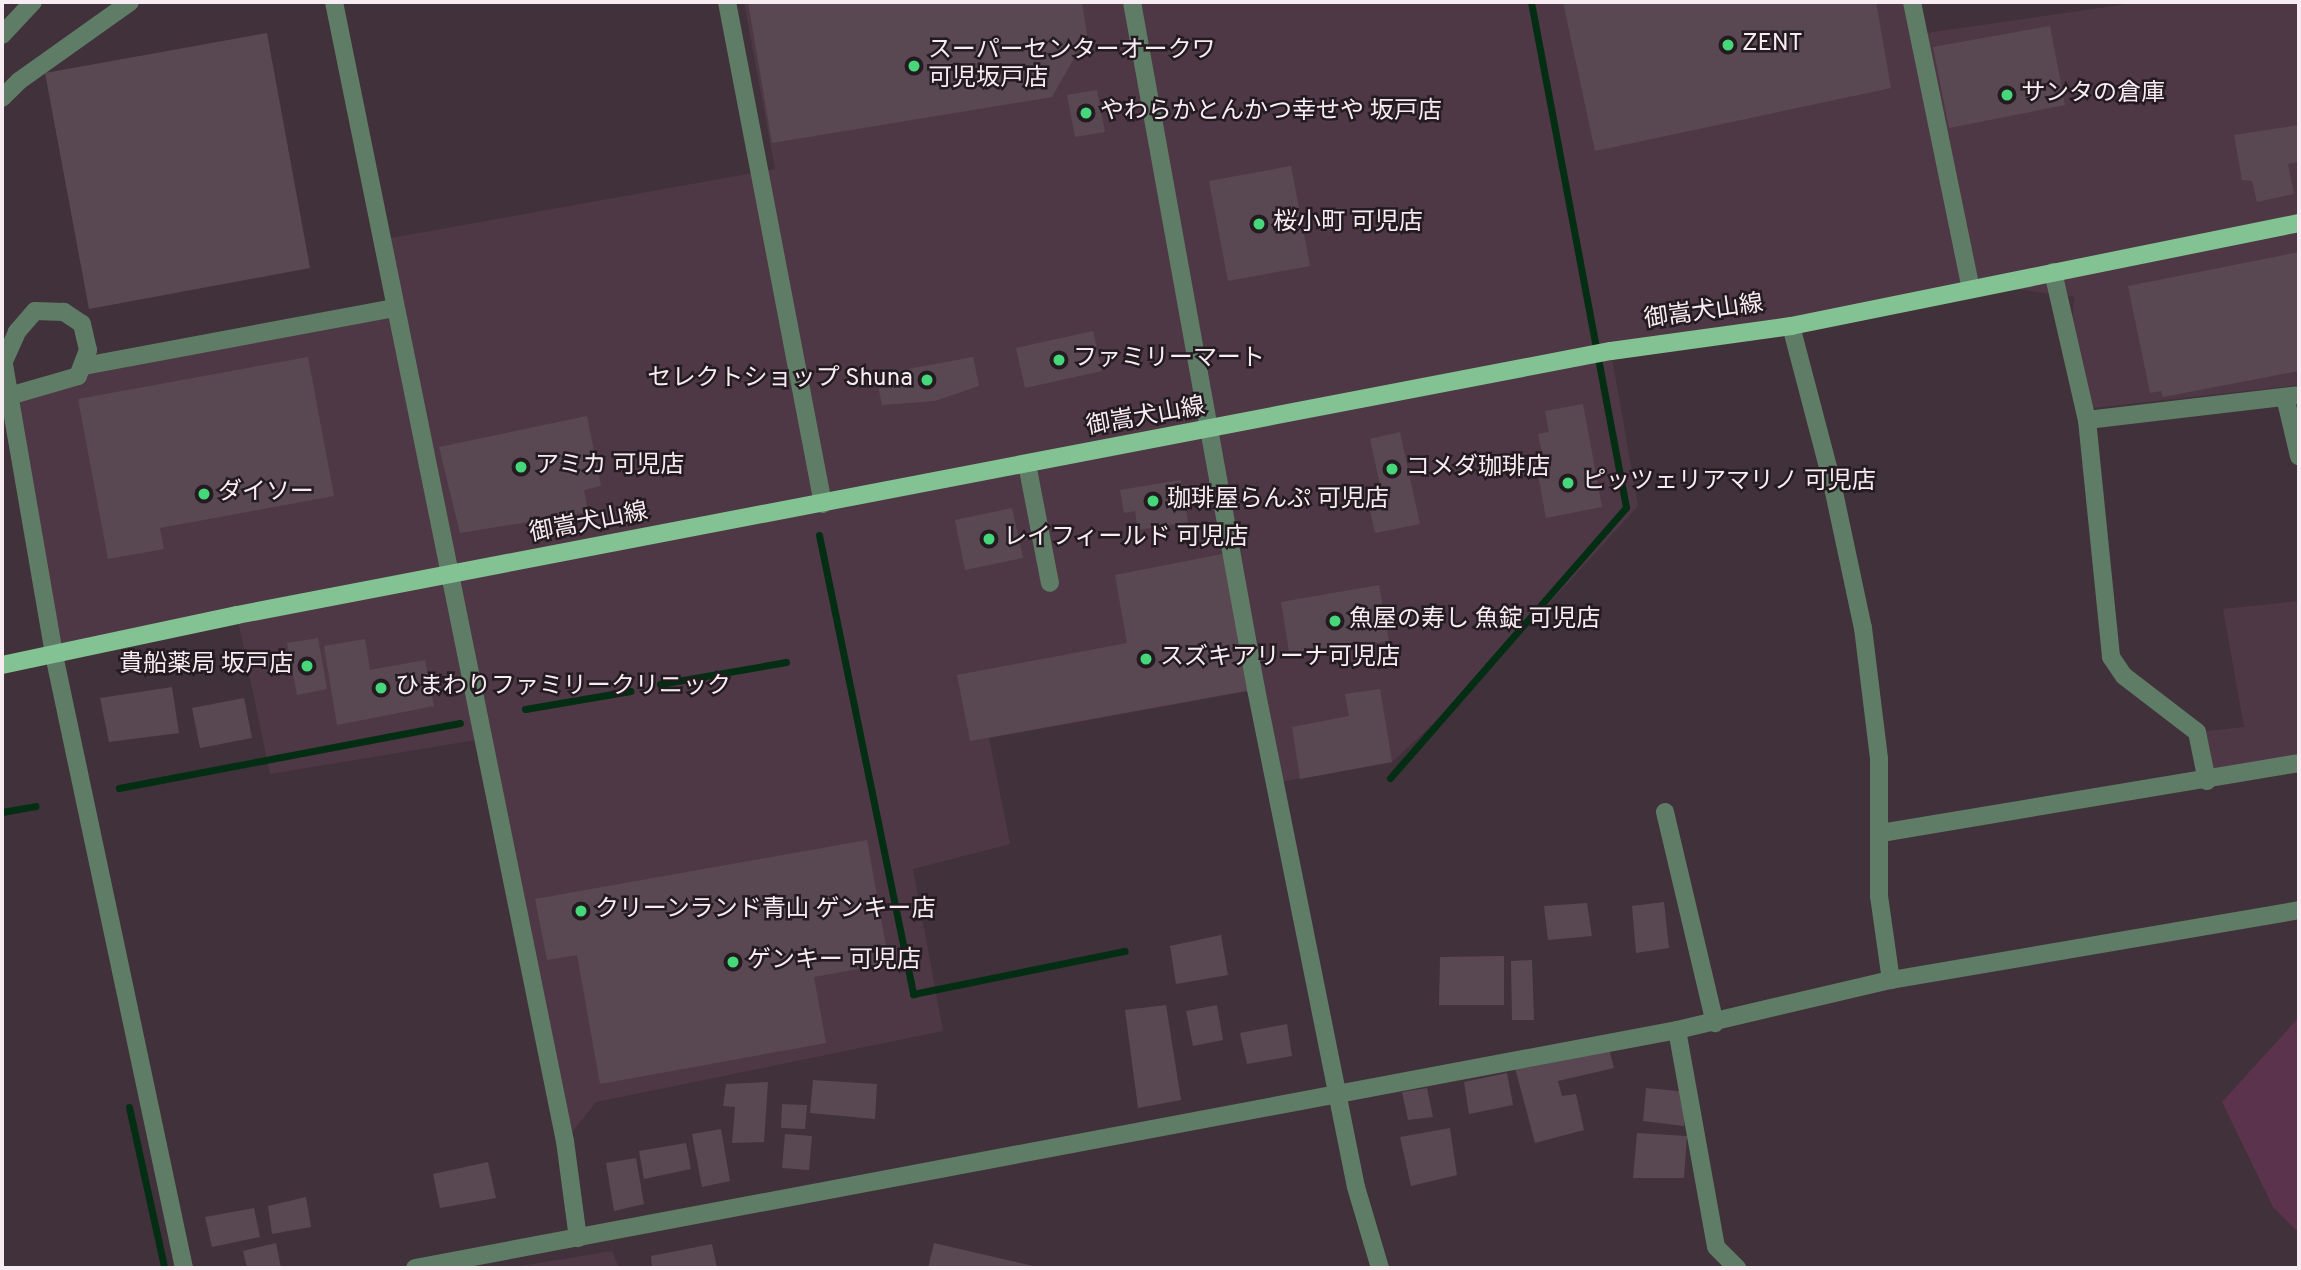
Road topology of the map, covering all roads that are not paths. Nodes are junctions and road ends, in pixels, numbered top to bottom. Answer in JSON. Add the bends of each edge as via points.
{"nodes":[{"id":1,"x":33,"y":2,"type":"edge"},
{"id":2,"x":130,"y":2,"type":"edge"},
{"id":3,"x":334,"y":2,"type":"edge"},
{"id":4,"x":727,"y":2,"type":"edge"},
{"id":5,"x":1132,"y":2,"type":"edge"},
{"id":6,"x":1912,"y":2,"type":"edge"},
{"id":7,"x":2,"y":35,"type":"edge"},
{"id":8,"x":2,"y":98,"type":"edge"},
{"id":9,"x":2299,"y":223,"type":"edge"},
{"id":10,"x":2053,"y":272,"type":"junction"},
{"id":11,"x":1971,"y":289,"type":"junction"},
{"id":12,"x":394,"y":308,"type":"junction"},
{"id":13,"x":1791,"y":326,"type":"junction"},
{"id":14,"x":3,"y":358,"type":"edge"},
{"id":15,"x":84,"y":366,"type":"junction"},
{"id":16,"x":2292,"y":396,"type":"edge"},
{"id":17,"x":6,"y":397,"type":"edge"},
{"id":18,"x":2087,"y":421,"type":"junction"},
{"id":19,"x":1212,"y":431,"type":"junction"},
{"id":20,"x":2299,"y":456,"type":"edge"},
{"id":21,"x":1027,"y":464,"type":"junction"},
{"id":22,"x":822,"y":504,"type":"junction"},
{"id":23,"x":448,"y":575,"type":"junction"},
{"id":24,"x":1050,"y":583,"type":"dead end"},
{"id":25,"x":54,"y":655,"type":"junction"},
{"id":26,"x":2,"y":665,"type":"edge"},
{"id":27,"x":2299,"y":764,"type":"edge"},
{"id":28,"x":2207,"y":781,"type":"junction"},
{"id":29,"x":1665,"y":812,"type":"dead end"},
{"id":30,"x":1881,"y":834,"type":"junction"},
{"id":31,"x":2299,"y":910,"type":"edge"},
{"id":32,"x":1891,"y":980,"type":"junction"},
{"id":33,"x":1715,"y":1023,"type":"junction"},
{"id":34,"x":1677,"y":1030,"type":"junction"},
{"id":35,"x":1337,"y":1094,"type":"junction"},
{"id":36,"x":578,"y":1238,"type":"junction"},
{"id":37,"x":184,"y":1268,"type":"edge"},
{"id":38,"x":415,"y":1268,"type":"edge"},
{"id":39,"x":1380,"y":1268,"type":"edge"},
{"id":40,"x":1737,"y":1268,"type":"edge"}],
"edges":[{"from":1,"to":7,"type":"street"},
{"from":2,"to":8,"type":"street"},
{"from":3,"to":12,"type":"street"},
{"from":4,"to":22,"type":"street"},
{"from":5,"to":19,"type":"street"},
{"from":6,"to":11,"type":"street"},
{"from":9,"to":10,"type":"main road","name":"御嵩犬山線"},
{"from":10,"to":11,"type":"main road","name":"御嵩犬山線"},
{"from":10,"to":18,"type":"street"},
{"from":11,"to":13,"type":"main road","name":"御嵩犬山線"},
{"from":12,"to":15,"type":"street"},
{"from":12,"to":23,"type":"street"},
{"from":13,"to":19,"type":"main road","name":"御嵩犬山線","via":[[1611,351]]},
{"from":13,"to":30,"type":"street","via":[[1831,478],[1863,628],[1879,759]]},
{"from":14,"to":15,"type":"street","via":[[35,311],[49,308],[82,324],[88,351]]},
{"from":14,"to":17,"type":"street"},
{"from":15,"to":17,"type":"street","via":[[78,376],[62,383]]},
{"from":16,"to":18,"type":"street"},
{"from":16,"to":20,"type":"street"},
{"from":17,"to":25,"type":"street"},
{"from":18,"to":28,"type":"street","via":[[2111,657],[2124,676],[2197,732]]},
{"from":19,"to":21,"type":"main road","name":"御嵩犬山線"},
{"from":19,"to":35,"type":"street","via":[[1256,690]]},
{"from":21,"to":22,"type":"main road","name":"御嵩犬山線"},
{"from":21,"to":24,"type":"street"},
{"from":22,"to":23,"type":"main road","name":"御嵩犬山線"},
{"from":23,"to":25,"type":"main road","name":"御嵩犬山線"},
{"from":23,"to":36,"type":"street","via":[[565,1140]]},
{"from":25,"to":26,"type":"main road","name":"御嵩犬山線"},
{"from":25,"to":37,"type":"street"},
{"from":27,"to":28,"type":"street"},
{"from":28,"to":30,"type":"street"},
{"from":29,"to":33,"type":"street"},
{"from":30,"to":32,"type":"street","via":[[1879,896]]},
{"from":31,"to":32,"type":"street"},
{"from":32,"to":33,"type":"street"},
{"from":33,"to":34,"type":"street"},
{"from":34,"to":35,"type":"street"},
{"from":34,"to":40,"type":"street","via":[[1713,1238]]},
{"from":35,"to":36,"type":"street"},
{"from":35,"to":39,"type":"street","via":[[1356,1187]]},
{"from":36,"to":38,"type":"street"}]}
